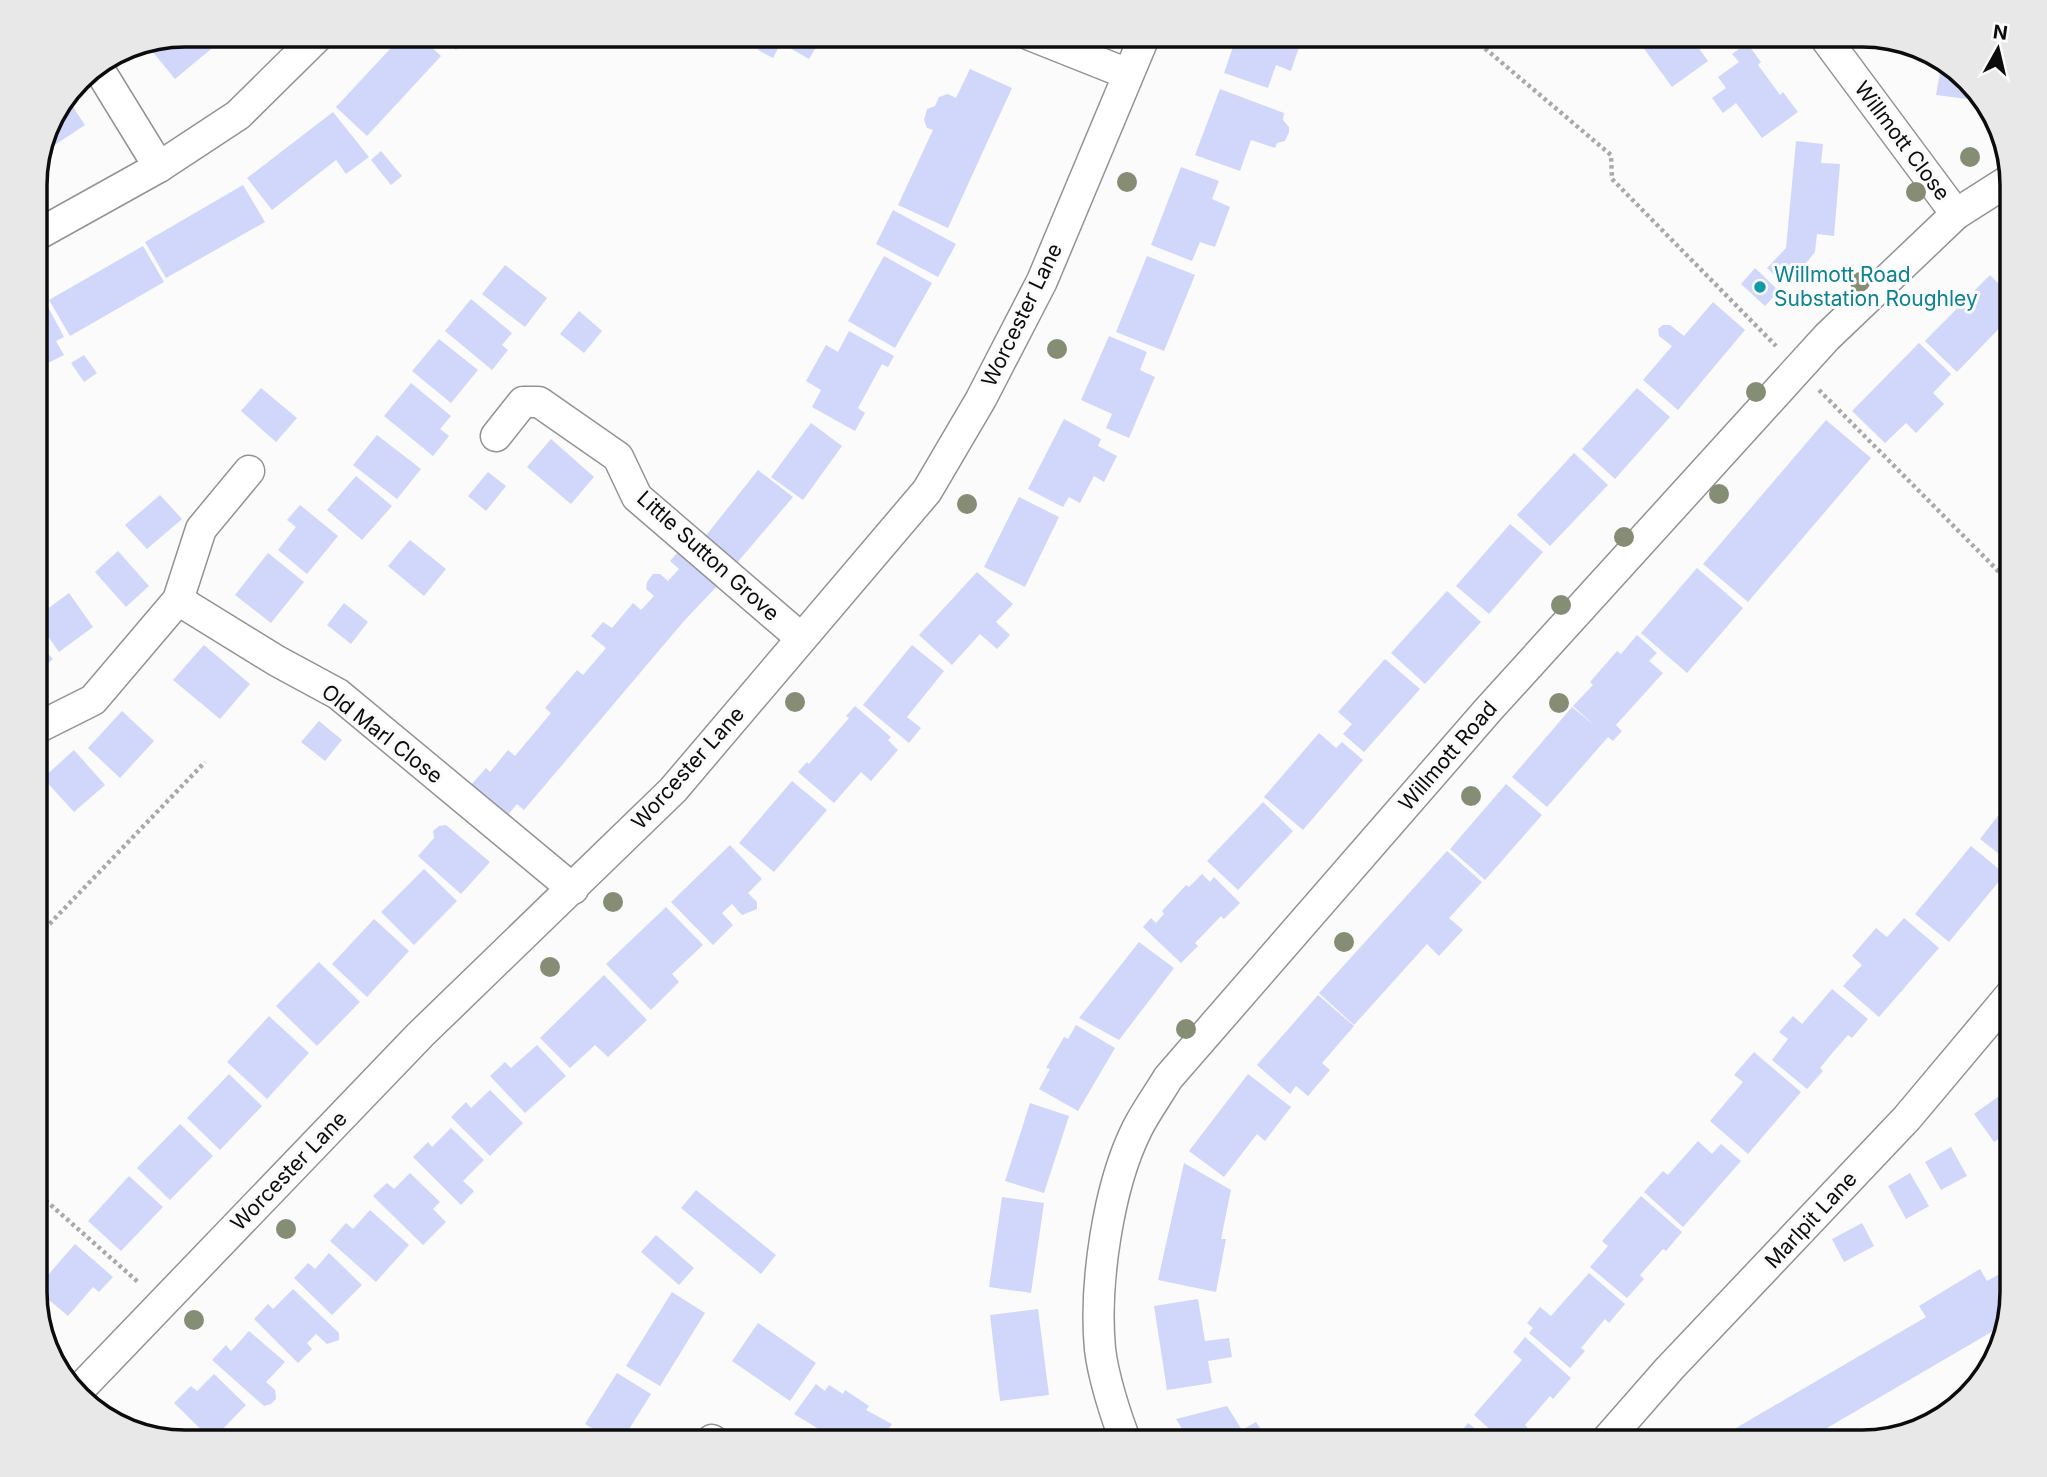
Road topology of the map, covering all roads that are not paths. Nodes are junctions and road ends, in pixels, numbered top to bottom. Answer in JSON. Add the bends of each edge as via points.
{"nodes":[{"id":1,"x":307,"y":47,"type":"edge"},
{"id":2,"x":1060,"y":47,"type":"edge"},
{"id":3,"x":1140,"y":47,"type":"edge"},
{"id":4,"x":1832,"y":47,"type":"edge"},
{"id":5,"x":1128,"y":74,"type":"junction"},
{"id":6,"x":103,"y":76,"type":"edge"},
{"id":7,"x":159,"y":167,"type":"junction"},
{"id":8,"x":2000,"y":186,"type":"edge"},
{"id":9,"x":1956,"y":214,"type":"junction"},
{"id":10,"x":48,"y":229,"type":"edge"},
{"id":11,"x":496,"y":436,"type":"dead end"},
{"id":12,"x":249,"y":471,"type":"dead end"},
{"id":13,"x":178,"y":600,"type":"junction"},
{"id":14,"x":801,"y":638,"type":"junction"},
{"id":15,"x":48,"y":722,"type":"edge"},
{"id":16,"x":573,"y":889,"type":"junction"},
{"id":17,"x":2000,"y":1007,"type":"edge"},
{"id":18,"x":84,"y":1385,"type":"edge"},
{"id":19,"x":1121,"y":1430,"type":"edge"},
{"id":20,"x":1616,"y":1430,"type":"edge"}],
"edges":[{"from":1,"to":7,"type":"street","via":[[239,115]]},
{"from":2,"to":5,"type":"street"},
{"from":3,"to":5,"type":"street","name":"Worcester Lane"},
{"from":4,"to":9,"type":"street","name":"Willmott Close"},
{"from":5,"to":14,"type":"street","name":"Worcester Lane","via":[[1042,281],[975,410],[928,491]]},
{"from":6,"to":7,"type":"street"},
{"from":7,"to":10,"type":"street"},
{"from":8,"to":9,"type":"street","name":"Willmott Road"},
{"from":9,"to":19,"type":"street","name":"Willmott Road","via":[[1827,337],[1488,710],[1168,1078],[1137,1129],[1116,1185],[1101,1263],[1100,1350]]},
{"from":11,"to":14,"type":"street","name":"Little Sutton Grove","via":[[523,402],[539,402],[618,457],[637,497]]},
{"from":12,"to":13,"type":"street","via":[[201,528]]},
{"from":13,"to":15,"type":"street","via":[[93,700]]},
{"from":13,"to":16,"type":"street","name":"Old Marl Close","via":[[338,694]]},
{"from":14,"to":16,"type":"street","name":"Worcester Lane","via":[[673,790]]},
{"from":16,"to":18,"type":"street","name":"Worcester Lane","via":[[421,1035]]},
{"from":17,"to":20,"type":"street","name":"Marlpit Lane","via":[[1907,1118]]}]}
